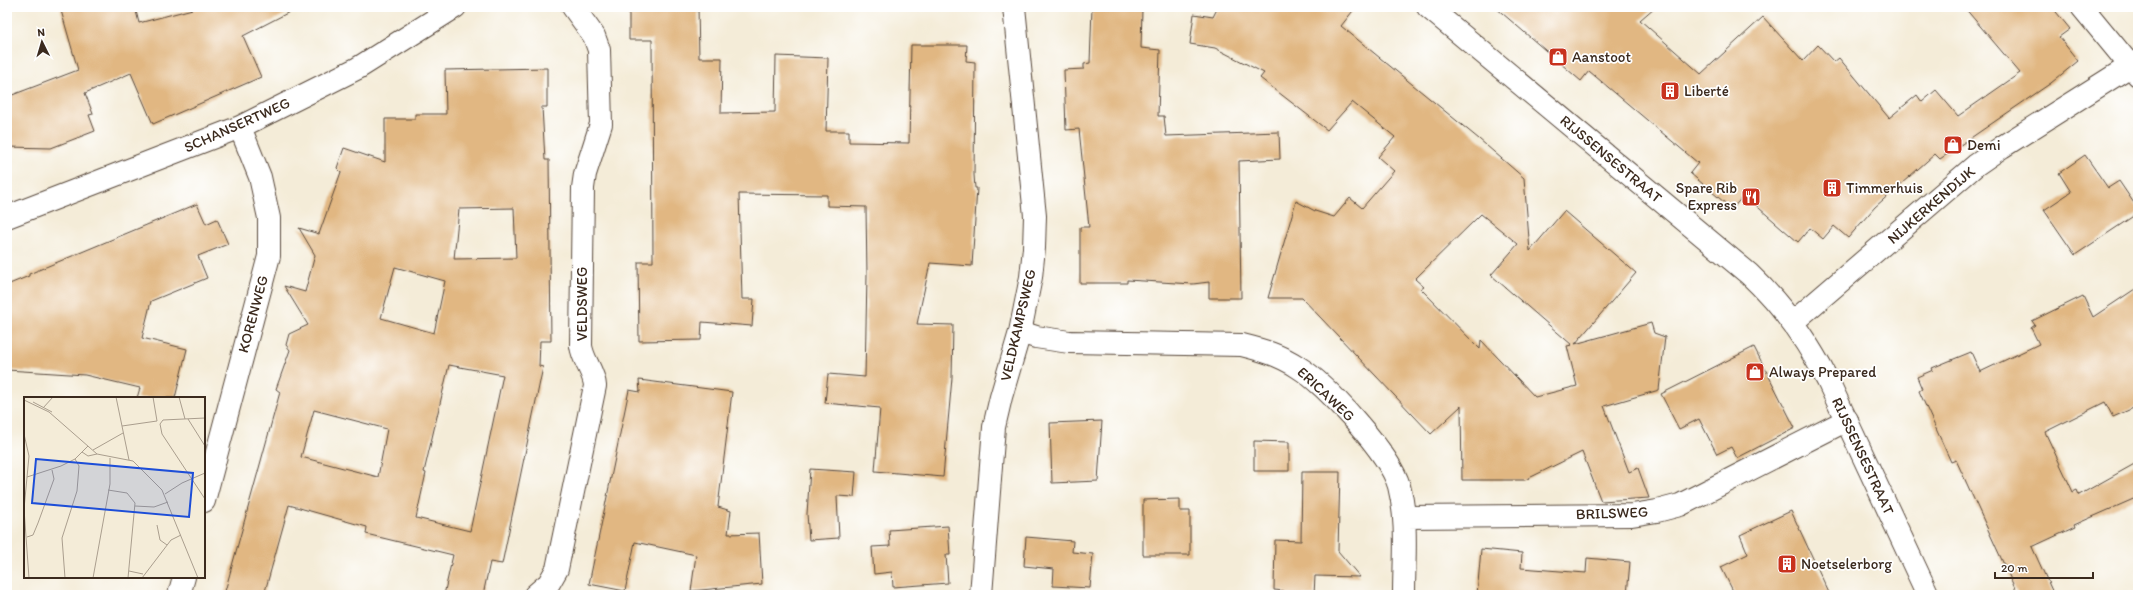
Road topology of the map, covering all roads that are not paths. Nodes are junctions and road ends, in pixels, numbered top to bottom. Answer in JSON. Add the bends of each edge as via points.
{"nodes":[{"id":1,"x":455,"y":7,"type":"edge"},
{"id":2,"x":573,"y":7,"type":"edge"},
{"id":3,"x":1014,"y":7,"type":"edge"},
{"id":4,"x":1428,"y":7,"type":"edge"},
{"id":5,"x":2082,"y":7,"type":"edge"},
{"id":6,"x":2135,"y":67,"type":"edge"},
{"id":7,"x":240,"y":127,"type":"junction"},
{"id":8,"x":7,"y":218,"type":"edge"},
{"id":9,"x":1793,"y":322,"type":"junction"},
{"id":10,"x":1020,"y":332,"type":"junction"},
{"id":11,"x":1847,"y":420,"type":"junction"},
{"id":12,"x":205,"y":498,"type":"edge"},
{"id":13,"x":1405,"y":517,"type":"junction"},
{"id":14,"x":184,"y":578,"type":"edge"},
{"id":15,"x":179,"y":595,"type":"edge"},
{"id":16,"x":535,"y":595,"type":"edge"},
{"id":17,"x":981,"y":595,"type":"edge"},
{"id":18,"x":1404,"y":595,"type":"edge"},
{"id":19,"x":1928,"y":595,"type":"edge"}],
"edges":[{"from":1,"to":7,"type":"street","name":"SCHANSERTWEG","via":[[358,68]]},
{"from":2,"to":16,"type":"street","name":"VELDSWEG","via":[[594,36],[599,50],[601,124],[583,188],[581,346],[584,358],[594,375],[595,386],[557,569],[549,583]]},
{"from":3,"to":10,"type":"street","name":"VELDKAMPSWEG","via":[[1035,231],[1031,277]]},
{"from":4,"to":9,"type":"street","name":"RIJSSENSESTRAAT","via":[[1749,274],[1774,298]]},
{"from":5,"to":6,"type":"street"},
{"from":6,"to":9,"type":"street","name":"NIJKERKENDIJK","via":[[1976,165]]},
{"from":7,"to":8,"type":"street","name":"SCHANSERTWEG"},
{"from":7,"to":12,"type":"street","name":"KORENWEG","via":[[260,177],[269,218],[268,256]]},
{"from":9,"to":11,"type":"street","name":"RIJSSENSESTRAAT","via":[[1813,353]]},
{"from":10,"to":13,"type":"street","name":"ERICAWEG","via":[[1069,342],[1242,345],[1281,357],[1311,375],[1382,452],[1398,484]]},
{"from":10,"to":17,"type":"street","name":"VELDKAMPSWEG","via":[[993,433]]},
{"from":11,"to":13,"type":"street","name":"BRILSWEG","via":[[1680,505],[1657,512],[1632,515]]},
{"from":11,"to":19,"type":"street","name":"RIJSSENSESTRAAT"},
{"from":13,"to":18,"type":"street","name":"ERICAWEG"},
{"from":14,"to":15,"type":"street"}]}
